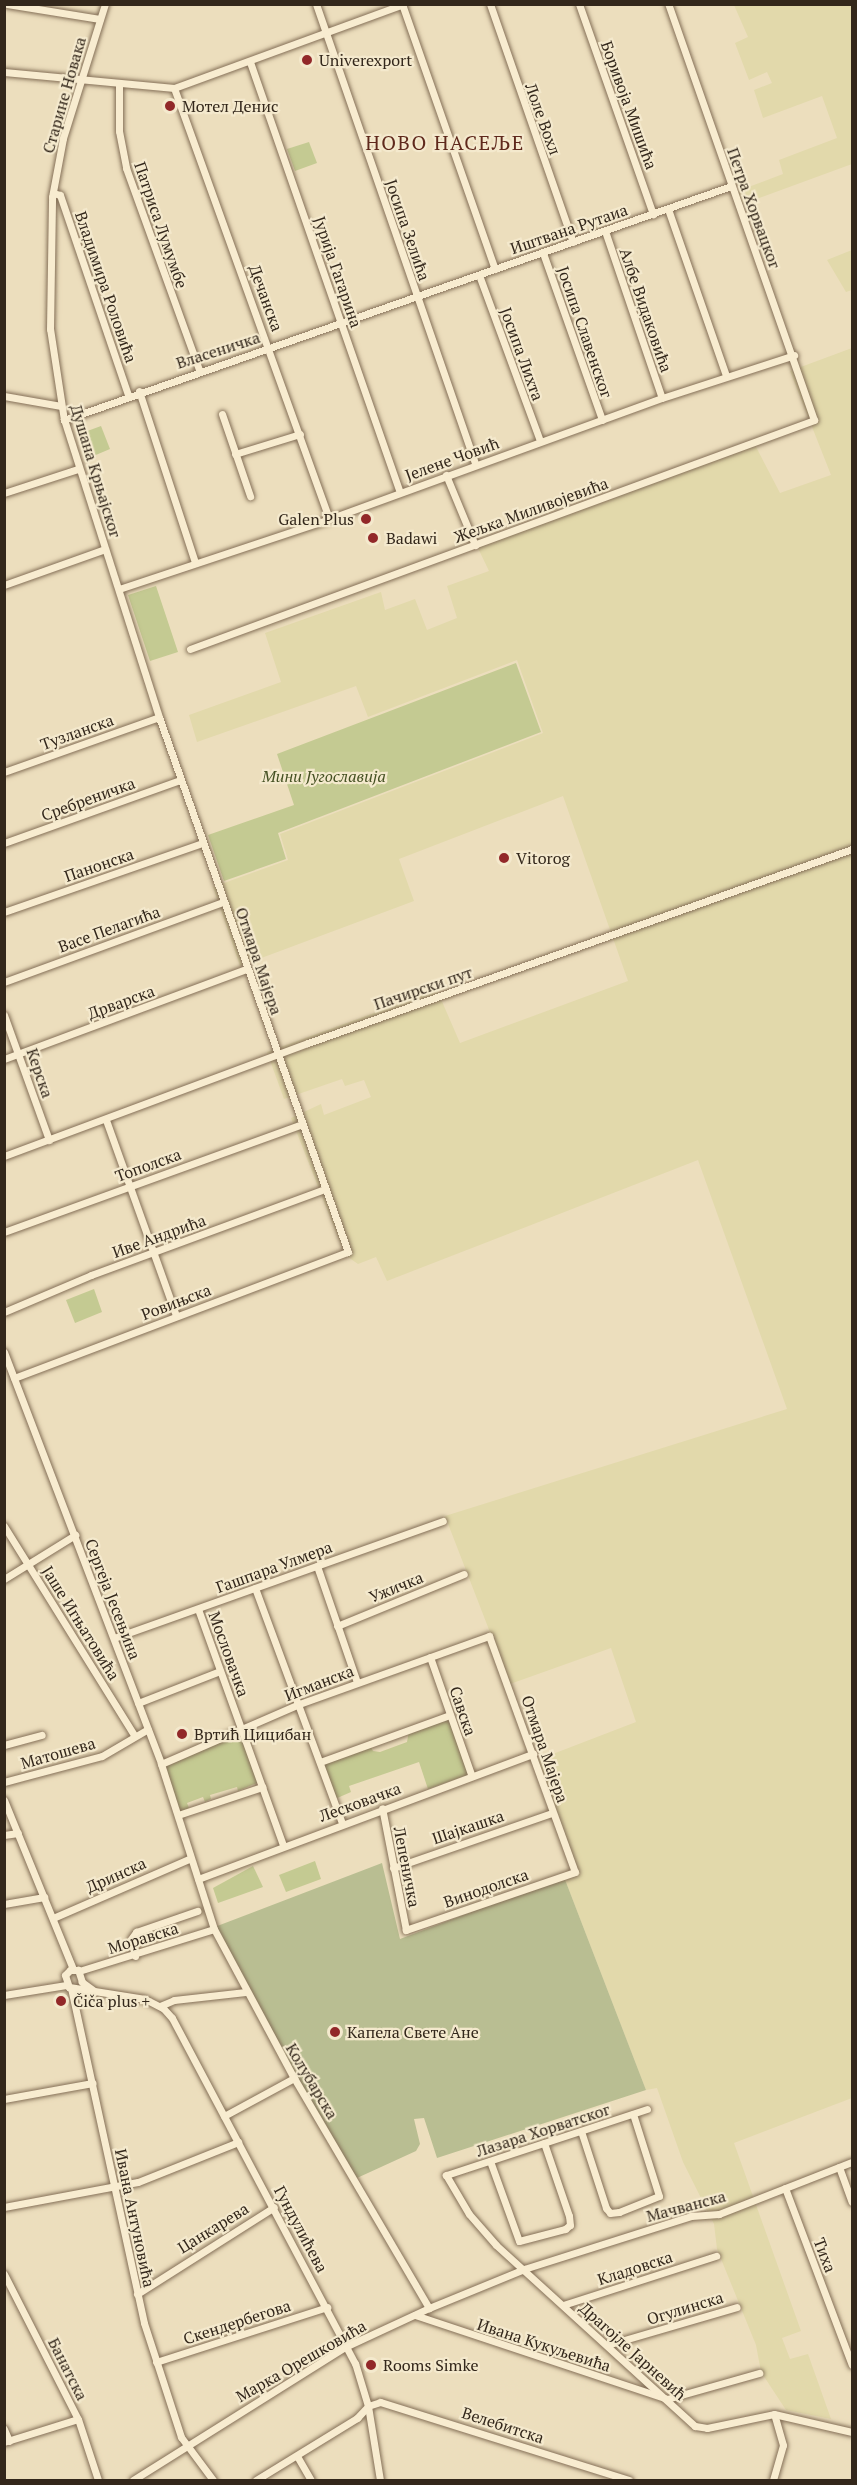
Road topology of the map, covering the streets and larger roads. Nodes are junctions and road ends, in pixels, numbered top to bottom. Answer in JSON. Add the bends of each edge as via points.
{"nodes":[{"id":1,"x":7,"y":4,"type":"edge"},
{"id":2,"x":105,"y":4,"type":"edge"},
{"id":3,"x":316,"y":4,"type":"edge"},
{"id":4,"x":490,"y":4,"type":"edge"},
{"id":5,"x":579,"y":4,"type":"edge"},
{"id":6,"x":668,"y":4,"type":"edge"},
{"id":7,"x":22,"y":5,"type":"edge"},
{"id":8,"x":403,"y":5,"type":"edge"},
{"id":9,"x":100,"y":19,"type":"junction"},
{"id":10,"x":326,"y":33,"type":"junction"},
{"id":11,"x":250,"y":62,"type":"junction"},
{"id":12,"x":4,"y":72,"type":"edge"},
{"id":13,"x":83,"y":81,"type":"junction"},
{"id":14,"x":119,"y":84,"type":"junction"},
{"id":15,"x":174,"y":88,"type":"junction"},
{"id":16,"x":731,"y":186,"type":"junction"},
{"id":17,"x":53,"y":194,"type":"junction"},
{"id":18,"x":668,"y":209,"type":"junction"},
{"id":19,"x":653,"y":214,"type":"junction"},
{"id":20,"x":605,"y":231,"type":"junction"},
{"id":21,"x":573,"y":242,"type":"junction"},
{"id":22,"x":543,"y":253,"type":"junction"},
{"id":23,"x":495,"y":269,"type":"junction"},
{"id":24,"x":479,"y":275,"type":"junction"},
{"id":25,"x":416,"y":297,"type":"junction"},
{"id":26,"x":341,"y":321,"type":"junction"},
{"id":27,"x":270,"y":347,"type":"junction"},
{"id":28,"x":794,"y":356,"type":"junction"},
{"id":29,"x":199,"y":370,"type":"junction"},
{"id":30,"x":726,"y":376,"type":"junction"},
{"id":31,"x":139,"y":391,"type":"junction"},
{"id":32,"x":128,"y":395,"type":"junction"},
{"id":33,"x":4,"y":396,"type":"edge"},
{"id":34,"x":662,"y":398,"type":"junction"},
{"id":35,"x":61,"y":406,"type":"junction"},
{"id":36,"x":222,"y":414,"type":"dead end"},
{"id":37,"x":64,"y":420,"type":"junction"},
{"id":38,"x":602,"y":420,"type":"junction"},
{"id":39,"x":814,"y":420,"type":"joint"},
{"id":40,"x":300,"y":434,"type":"junction"},
{"id":41,"x":540,"y":441,"type":"junction"},
{"id":42,"x":235,"y":454,"type":"junction"},
{"id":43,"x":475,"y":464,"type":"junction"},
{"id":44,"x":78,"y":469,"type":"junction"},
{"id":45,"x":446,"y":475,"type":"junction"},
{"id":46,"x":400,"y":492,"type":"junction"},
{"id":47,"x":4,"y":493,"type":"edge"},
{"id":48,"x":250,"y":496,"type":"dead end"},
{"id":49,"x":329,"y":519,"type":"junction"},
{"id":50,"x":475,"y":545,"type":"junction"},
{"id":51,"x":105,"y":549,"type":"junction"},
{"id":52,"x":195,"y":562,"type":"junction"},
{"id":53,"x":4,"y":585,"type":"edge"},
{"id":54,"x":119,"y":589,"type":"junction"},
{"id":55,"x":190,"y":649,"type":"dead end"},
{"id":56,"x":146,"y":679,"type":"joint"},
{"id":57,"x":159,"y":717,"type":"junction"},
{"id":58,"x":4,"y":772,"type":"edge"},
{"id":59,"x":180,"y":780,"type":"junction"},
{"id":60,"x":4,"y":843,"type":"edge"},
{"id":61,"x":202,"y":843,"type":"junction"},
{"id":62,"x":852,"y":849,"type":"edge"},
{"id":63,"x":224,"y":902,"type":"junction"},
{"id":64,"x":4,"y":912,"type":"edge"},
{"id":65,"x":246,"y":969,"type":"junction"},
{"id":66,"x":4,"y":981,"type":"edge"},
{"id":67,"x":4,"y":1015,"type":"edge"},
{"id":68,"x":20,"y":1054,"type":"junction"},
{"id":69,"x":278,"y":1054,"type":"junction"},
{"id":70,"x":4,"y":1059,"type":"edge"},
{"id":71,"x":106,"y":1120,"type":"junction"},
{"id":72,"x":302,"y":1124,"type":"junction"},
{"id":73,"x":49,"y":1140,"type":"junction"},
{"id":74,"x":4,"y":1156,"type":"edge"},
{"id":75,"x":131,"y":1185,"type":"junction"},
{"id":76,"x":325,"y":1189,"type":"junction"},
{"id":77,"x":4,"y":1232,"type":"edge"},
{"id":78,"x":348,"y":1252,"type":"joint"},
{"id":79,"x":154,"y":1253,"type":"junction"},
{"id":80,"x":4,"y":1311,"type":"edge"},
{"id":81,"x":176,"y":1316,"type":"junction"},
{"id":82,"x":4,"y":1352,"type":"edge"},
{"id":83,"x":14,"y":1378,"type":"junction"},
{"id":84,"x":443,"y":1521,"type":"dead end"},
{"id":85,"x":4,"y":1526,"type":"edge"},
{"id":86,"x":75,"y":1535,"type":"junction"},
{"id":87,"x":28,"y":1564,"type":"junction"},
{"id":88,"x":317,"y":1566,"type":"junction"},
{"id":89,"x":464,"y":1574,"type":"dead end"},
{"id":90,"x":4,"y":1579,"type":"edge"},
{"id":91,"x":255,"y":1588,"type":"junction"},
{"id":92,"x":198,"y":1609,"type":"junction"},
{"id":93,"x":337,"y":1626,"type":"junction"},
{"id":94,"x":489,"y":1636,"type":"joint"},
{"id":95,"x":114,"y":1638,"type":"junction"},
{"id":96,"x":430,"y":1657,"type":"junction"},
{"id":97,"x":220,"y":1671,"type":"junction"},
{"id":98,"x":357,"y":1682,"type":"junction"},
{"id":99,"x":138,"y":1702,"type":"junction"},
{"id":100,"x":299,"y":1704,"type":"junction"},
{"id":101,"x":450,"y":1715,"type":"junction"},
{"id":102,"x":148,"y":1729,"type":"junction"},
{"id":103,"x":242,"y":1729,"type":"junction"},
{"id":104,"x":42,"y":1735,"type":"dead end"},
{"id":105,"x":134,"y":1735,"type":"junction"},
{"id":106,"x":4,"y":1745,"type":"edge"},
{"id":107,"x":532,"y":1754,"type":"junction"},
{"id":108,"x":320,"y":1762,"type":"junction"},
{"id":109,"x":161,"y":1764,"type":"junction"},
{"id":110,"x":471,"y":1774,"type":"junction"},
{"id":111,"x":4,"y":1782,"type":"edge"},
{"id":112,"x":262,"y":1787,"type":"junction"},
{"id":113,"x":4,"y":1800,"type":"edge"},
{"id":114,"x":382,"y":1808,"type":"junction"},
{"id":115,"x":552,"y":1813,"type":"junction"},
{"id":116,"x":178,"y":1815,"type":"junction"},
{"id":117,"x":342,"y":1823,"type":"junction"},
{"id":118,"x":18,"y":1833,"type":"junction"},
{"id":119,"x":4,"y":1834,"type":"edge"},
{"id":120,"x":283,"y":1845,"type":"junction"},
{"id":121,"x":191,"y":1858,"type":"junction"},
{"id":122,"x":393,"y":1868,"type":"junction"},
{"id":123,"x":575,"y":1872,"type":"joint"},
{"id":124,"x":198,"y":1879,"type":"junction"},
{"id":125,"x":44,"y":1897,"type":"junction"},
{"id":126,"x":4,"y":1904,"type":"edge"},
{"id":127,"x":197,"y":1911,"type":"dead end"},
{"id":128,"x":53,"y":1918,"type":"junction"},
{"id":129,"x":214,"y":1929,"type":"junction"},
{"id":130,"x":406,"y":1930,"type":"joint"},
{"id":131,"x":135,"y":1956,"type":"junction"},
{"id":132,"x":73,"y":1971,"type":"junction"},
{"id":133,"x":75,"y":1985,"type":"junction"},
{"id":134,"x":246,"y":1992,"type":"junction"},
{"id":135,"x":4,"y":1995,"type":"edge"},
{"id":136,"x":160,"y":2006,"type":"junction"},
{"id":137,"x":294,"y":2078,"type":"junction"},
{"id":138,"x":93,"y":2083,"type":"junction"},
{"id":139,"x":4,"y":2099,"type":"edge"},
{"id":140,"x":647,"y":2109,"type":"dead end"},
{"id":141,"x":633,"y":2114,"type":"junction"},
{"id":142,"x":224,"y":2116,"type":"junction"},
{"id":143,"x":581,"y":2131,"type":"junction"},
{"id":144,"x":238,"y":2142,"type":"junction"},
{"id":145,"x":544,"y":2143,"type":"junction"},
{"id":146,"x":490,"y":2161,"type":"junction"},
{"id":147,"x":852,"y":2162,"type":"edge"},
{"id":148,"x":839,"y":2167,"type":"junction"},
{"id":149,"x":446,"y":2175,"type":"joint"},
{"id":150,"x":114,"y":2186,"type":"junction"},
{"id":151,"x":785,"y":2188,"type":"junction"},
{"id":152,"x":852,"y":2202,"type":"edge"},
{"id":153,"x":4,"y":2207,"type":"edge"},
{"id":154,"x":274,"y":2207,"type":"junction"},
{"id":155,"x":716,"y":2256,"type":"dead end"},
{"id":156,"x":524,"y":2269,"type":"junction"},
{"id":157,"x":4,"y":2274,"type":"edge"},
{"id":158,"x":137,"y":2294,"type":"junction"},
{"id":159,"x":562,"y":2305,"type":"junction"},
{"id":160,"x":327,"y":2307,"type":"junction"},
{"id":161,"x":737,"y":2307,"type":"dead end"},
{"id":162,"x":429,"y":2308,"type":"junction"},
{"id":163,"x":415,"y":2315,"type":"junction"},
{"id":164,"x":607,"y":2345,"type":"junction"},
{"id":165,"x":347,"y":2346,"type":"junction"},
{"id":166,"x":850,"y":2351,"type":"edge"},
{"id":167,"x":156,"y":2362,"type":"junction"},
{"id":168,"x":852,"y":2365,"type":"edge"},
{"id":169,"x":759,"y":2373,"type":"dead end"},
{"id":170,"x":646,"y":2381,"type":"junction"},
{"id":171,"x":640,"y":2390,"type":"junction"},
{"id":172,"x":667,"y":2399,"type":"junction"},
{"id":173,"x":368,"y":2406,"type":"junction"},
{"id":174,"x":774,"y":2414,"type":"junction"},
{"id":175,"x":78,"y":2419,"type":"junction"},
{"id":176,"x":4,"y":2429,"type":"edge"},
{"id":177,"x":852,"y":2432,"type":"edge"},
{"id":178,"x":7,"y":2441,"type":"edge"},
{"id":179,"x":189,"y":2449,"type":"junction"},
{"id":180,"x":297,"y":2456,"type":"junction"},
{"id":181,"x":98,"y":2481,"type":"edge"},
{"id":182,"x":134,"y":2481,"type":"edge"},
{"id":183,"x":213,"y":2481,"type":"edge"},
{"id":184,"x":256,"y":2481,"type":"edge"},
{"id":185,"x":311,"y":2481,"type":"edge"},
{"id":186,"x":380,"y":2481,"type":"edge"},
{"id":187,"x":629,"y":2481,"type":"edge"},
{"id":188,"x":773,"y":2481,"type":"edge"}],
"edges":[{"from":1,"to":7,"type":"street"},
{"from":2,"to":9,"type":"street","name":"Старине Новака"},
{"from":3,"to":10,"type":"street","name":"Јосипа Зелића"},
{"from":4,"to":21,"type":"street","name":"Лоле Вохл"},
{"from":5,"to":19,"type":"street","name":"Боривоја Мишића"},
{"from":6,"to":16,"type":"street","name":"Петра Хорвацког"},
{"from":7,"to":9,"type":"street"},
{"from":8,"to":10,"type":"street"},
{"from":8,"to":23,"type":"street"},
{"from":9,"to":13,"type":"street","name":"Старине Новака"},
{"from":10,"to":11,"type":"street"},
{"from":10,"to":25,"type":"street","name":"Јосипа Зелића"},
{"from":11,"to":15,"type":"street"},
{"from":11,"to":26,"type":"street","name":"Јурија Гагарина"},
{"from":12,"to":13,"type":"street"},
{"from":13,"to":14,"type":"street"},
{"from":13,"to":17,"type":"street","name":"Старине Новака","via":[[63,138]]},
{"from":14,"to":15,"type":"street"},
{"from":14,"to":29,"type":"street","name":"Патриса Лумумбе","via":[[119,132],[126,168]]},
{"from":15,"to":27,"type":"street","name":"Дечанска"},
{"from":16,"to":18,"type":"street","name":"Иштвана Рутаиа"},
{"from":16,"to":28,"type":"street","name":"Петра Хорвацког"},
{"from":17,"to":32,"type":"street","name":"Владимира Роловића","via":[[60,195]]},
{"from":17,"to":35,"type":"street","name":"Душана Крњајског","via":[[49,237],[50,329]]},
{"from":18,"to":19,"type":"street","name":"Иштвана Рутаиа"},
{"from":18,"to":30,"type":"street"},
{"from":19,"to":20,"type":"street","name":"Иштвана Рутаиа"},
{"from":20,"to":21,"type":"street","name":"Иштвана Рутаиа"},
{"from":20,"to":34,"type":"street","name":"Албе Видаковића"},
{"from":21,"to":22,"type":"street","name":"Иштвана Рутаиа"},
{"from":22,"to":23,"type":"street","name":"Иштвана Рутаиа"},
{"from":22,"to":38,"type":"street","name":"Јосипа Славенског"},
{"from":23,"to":24,"type":"street","name":"Иштвана Рутаиа"},
{"from":24,"to":25,"type":"street","name":"Иштвана Рутаиа"},
{"from":24,"to":41,"type":"street","name":"Јосипа Лихта"},
{"from":25,"to":26,"type":"street","name":"Власеничка"},
{"from":25,"to":43,"type":"street","name":"Јосипа Зелића"},
{"from":26,"to":27,"type":"street","name":"Власеничка"},
{"from":26,"to":46,"type":"street","name":"Јурија Гагарина"},
{"from":27,"to":29,"type":"street","name":"Власеничка"},
{"from":27,"to":40,"type":"street","name":"Дечанска"},
{"from":28,"to":30,"type":"street","name":"Јелене Човић"},
{"from":28,"to":39,"type":"street","name":"Петра Хорвацког"},
{"from":29,"to":31,"type":"street","name":"Власеничка"},
{"from":30,"to":34,"type":"street","name":"Јелене Човић"},
{"from":31,"to":32,"type":"street","name":"Власеничка"},
{"from":31,"to":52,"type":"street"},
{"from":32,"to":37,"type":"street","name":"Власеничка","via":[[121,401]]},
{"from":33,"to":35,"type":"street"},
{"from":34,"to":38,"type":"street","name":"Јелене Човић"},
{"from":35,"to":37,"type":"street","name":"Душана Крњајског"},
{"from":36,"to":42,"type":"street"},
{"from":37,"to":44,"type":"street","name":"Душана Крњајског"},
{"from":38,"to":41,"type":"street","name":"Јелене Човић"},
{"from":39,"to":50,"type":"street","name":"Жељка Миливојевића"},
{"from":40,"to":42,"type":"street"},
{"from":40,"to":49,"type":"street","name":"Дечанска"},
{"from":41,"to":43,"type":"street","name":"Јелене Човић"},
{"from":42,"to":48,"type":"street"},
{"from":43,"to":45,"type":"street","name":"Јелене Човић"},
{"from":44,"to":47,"type":"street"},
{"from":44,"to":51,"type":"street","name":"Душана Крњајског"},
{"from":45,"to":46,"type":"street","name":"Јелене Човић"},
{"from":45,"to":50,"type":"street"},
{"from":46,"to":49,"type":"street","name":"Јелене Човић"},
{"from":49,"to":52,"type":"street","name":"Јелене Човић"},
{"from":50,"to":55,"type":"street","name":"Жељка Миливојевића"},
{"from":51,"to":53,"type":"street"},
{"from":51,"to":54,"type":"street","name":"Душана Крњајског"},
{"from":52,"to":54,"type":"street","name":"Јелене Човић"},
{"from":54,"to":56,"type":"street","name":"Душана Крњајског"},
{"from":56,"to":57,"type":"street","name":"Отмара Мајера"},
{"from":57,"to":58,"type":"street","name":"Тузланска"},
{"from":57,"to":59,"type":"street","name":"Отмара Мајера"},
{"from":59,"to":60,"type":"street","name":"Сребреничка"},
{"from":59,"to":61,"type":"street","name":"Отмара Мајера"},
{"from":61,"to":63,"type":"street","name":"Отмара Мајера"},
{"from":61,"to":64,"type":"street","name":"Панонска"},
{"from":62,"to":69,"type":"street","name":"Пачирски пут"},
{"from":63,"to":65,"type":"street","name":"Отмара Мајера"},
{"from":63,"to":66,"type":"street","name":"Васе Пелагића"},
{"from":65,"to":68,"type":"street","name":"Дрварска"},
{"from":65,"to":69,"type":"street","name":"Отмара Мајера"},
{"from":67,"to":68,"type":"street","name":"Керска"},
{"from":68,"to":70,"type":"street","name":"Дрварска"},
{"from":68,"to":73,"type":"street","name":"Керска"},
{"from":69,"to":71,"type":"street","name":"Пачирски пут"},
{"from":69,"to":72,"type":"street","name":"Отмара Мајера"},
{"from":71,"to":73,"type":"street","name":"Пачирски пут"},
{"from":71,"to":75,"type":"street"},
{"from":72,"to":75,"type":"street","name":"Тополска"},
{"from":72,"to":76,"type":"street","name":"Отмара Мајера"},
{"from":73,"to":74,"type":"street","name":"Пачирски пут"},
{"from":75,"to":77,"type":"street","name":"Тополска"},
{"from":75,"to":79,"type":"street"},
{"from":76,"to":78,"type":"street","name":"Отмара Мајера"},
{"from":76,"to":79,"type":"street","name":"Иве Андрића"},
{"from":78,"to":81,"type":"street","name":"Ровињска"},
{"from":79,"to":80,"type":"street","name":"Иве Андрића"},
{"from":79,"to":81,"type":"street"},
{"from":81,"to":83,"type":"street","name":"Ровињска"},
{"from":82,"to":83,"type":"street","name":"Сергеја Јесењина"},
{"from":83,"to":86,"type":"street","name":"Сергеја Јесењина"},
{"from":84,"to":88,"type":"street","name":"Гашпара Улмера"},
{"from":85,"to":87,"type":"street","name":"Јаше Игњатовића"},
{"from":86,"to":87,"type":"street"},
{"from":86,"to":95,"type":"street","name":"Сергеја Јесењина"},
{"from":87,"to":90,"type":"street"},
{"from":87,"to":105,"type":"street","name":"Јаше Игњатовића"},
{"from":88,"to":91,"type":"street","name":"Гашпара Улмера"},
{"from":88,"to":93,"type":"street"},
{"from":89,"to":93,"type":"street","name":"Ужичка"},
{"from":91,"to":92,"type":"street","name":"Гашпара Улмера"},
{"from":91,"to":100,"type":"street"},
{"from":92,"to":95,"type":"street","name":"Гашпара Улмера"},
{"from":92,"to":97,"type":"street","name":"Мословачка"},
{"from":93,"to":98,"type":"street"},
{"from":94,"to":96,"type":"street","name":"Игманска"},
{"from":94,"to":107,"type":"street","name":"Отмара Мајера"},
{"from":95,"to":99,"type":"street","name":"Сергеја Јесењина"},
{"from":96,"to":98,"type":"street","name":"Игманска"},
{"from":96,"to":101,"type":"street","name":"Савска"},
{"from":97,"to":99,"type":"street"},
{"from":97,"to":103,"type":"street","name":"Мословачка"},
{"from":98,"to":100,"type":"street","name":"Игманска"},
{"from":99,"to":102,"type":"street","name":"Сергеја Јесењина"},
{"from":100,"to":103,"type":"street","name":"Игманска"},
{"from":100,"to":108,"type":"street"},
{"from":101,"to":108,"type":"street"},
{"from":101,"to":110,"type":"street","name":"Савска"},
{"from":102,"to":105,"type":"street","name":"Матошева"},
{"from":102,"to":109,"type":"street","name":"Сергеја Јесењина"},
{"from":103,"to":109,"type":"street","name":"Игманска"},
{"from":103,"to":112,"type":"street","name":"Мословачка"},
{"from":104,"to":106,"type":"street"},
{"from":105,"to":111,"type":"street","name":"Матошева","via":[[94,1759]]},
{"from":107,"to":110,"type":"street","name":"Лесковачка"},
{"from":107,"to":115,"type":"street","name":"Отмара Мајера"},
{"from":108,"to":117,"type":"street"},
{"from":109,"to":116,"type":"street","name":"Сергеја Јесењина"},
{"from":110,"to":114,"type":"street","name":"Лесковачка"},
{"from":112,"to":116,"type":"street"},
{"from":112,"to":120,"type":"street","name":"Мословачка"},
{"from":113,"to":118,"type":"street"},
{"from":114,"to":117,"type":"street","name":"Лесковачка"},
{"from":114,"to":122,"type":"street","name":"Лепеничка"},
{"from":115,"to":122,"type":"street","name":"Шајкашка"},
{"from":115,"to":123,"type":"street","name":"Отмара Мајера"},
{"from":116,"to":121,"type":"street","name":"Сергеја Јесењина"},
{"from":117,"to":120,"type":"street","name":"Лесковачка"},
{"from":118,"to":119,"type":"street"},
{"from":118,"to":125,"type":"street"},
{"from":120,"to":124,"type":"street","name":"Лесковачка"},
{"from":121,"to":124,"type":"street","name":"Колубарска"},
{"from":121,"to":128,"type":"street","name":"Дринска"},
{"from":122,"to":130,"type":"street","name":"Лепеничка"},
{"from":123,"to":130,"type":"street","name":"Винодолска"},
{"from":124,"to":129,"type":"street","name":"Колубарска"},
{"from":125,"to":126,"type":"street"},
{"from":125,"to":128,"type":"street"},
{"from":127,"to":131,"type":"street","via":[[136,1932],[131,1939]]},
{"from":128,"to":132,"type":"street"},
{"from":129,"to":131,"type":"street","name":"Моравска"},
{"from":129,"to":134,"type":"street","name":"Колубарска"},
{"from":131,"to":132,"type":"street","name":"Моравска"},
{"from":132,"to":133,"type":"street","name":"Ивана Антуновића"},
{"from":132,"to":133,"type":"street"},
{"from":133,"to":135,"type":"street"},
{"from":133,"to":136,"type":"street","via":[[145,1999]]},
{"from":133,"to":138,"type":"street","name":"Ивана Антуновића"},
{"from":134,"to":136,"type":"street","via":[[174,2000]]},
{"from":134,"to":137,"type":"street","name":"Колубарска"},
{"from":136,"to":142,"type":"street","name":"Гундулићева","via":[[172,2018]]},
{"from":137,"to":142,"type":"street"},
{"from":137,"to":162,"type":"street","name":"Колубарска"},
{"from":138,"to":139,"type":"street"},
{"from":138,"to":150,"type":"street","name":"Ивана Антуновића"},
{"from":140,"to":141,"type":"street","name":"Лазара Хорватског"},
{"from":141,"to":143,"type":"street","name":"Лазара Хорватског"},
{"from":141,"to":143,"type":"street","via":[[659,2196],[610,2213]]},
{"from":142,"to":144,"type":"street","name":"Гундулићева"},
{"from":143,"to":145,"type":"street","name":"Лазара Хорватског"},
{"from":144,"to":150,"type":"street","via":[[138,2182]]},
{"from":144,"to":154,"type":"street","name":"Гундулићева"},
{"from":145,"to":146,"type":"street","name":"Лазара Хорватског"},
{"from":145,"to":146,"type":"street","via":[[570,2225],[519,2241]]},
{"from":146,"to":149,"type":"street","name":"Лазара Хорватског"},
{"from":147,"to":148,"type":"street","name":"Мачванска"},
{"from":148,"to":151,"type":"street","name":"Мачванска"},
{"from":148,"to":152,"type":"street"},
{"from":149,"to":156,"type":"street","name":"Драгојле Јарневић","via":[[470,2214],[496,2245]]},
{"from":150,"to":153,"type":"street"},
{"from":150,"to":158,"type":"street","name":"Ивана Антуновића"},
{"from":151,"to":156,"type":"street","name":"Мачванска","via":[[719,2214],[691,2216]]},
{"from":151,"to":166,"type":"street","name":"Тиха"},
{"from":154,"to":158,"type":"street","name":"Цанкарева"},
{"from":154,"to":160,"type":"street","name":"Гундулићева"},
{"from":155,"to":159,"type":"street","name":"Кладовска"},
{"from":156,"to":159,"type":"street","name":"Драгојле Јарневић"},
{"from":156,"to":162,"type":"street","name":"Марка Орешковића"},
{"from":157,"to":175,"type":"street","name":"Банатска"},
{"from":158,"to":167,"type":"street","name":"Ивана Антуновића"},
{"from":159,"to":164,"type":"street","name":"Драгојле Јарневић"},
{"from":160,"to":165,"type":"street","name":"Гундулићева"},
{"from":160,"to":167,"type":"street","name":"Скендербегова"},
{"from":161,"to":164,"type":"street","name":"Огулинска"},
{"from":162,"to":163,"type":"street","name":"Марка Орешковића"},
{"from":163,"to":165,"type":"street","name":"Марка Орешковића"},
{"from":163,"to":171,"type":"street","name":"Ивана Кукуљевића"},
{"from":164,"to":170,"type":"street","name":"Драгојле Јарневић"},
{"from":165,"to":173,"type":"street","name":"Гундулићева"},
{"from":165,"to":179,"type":"street","name":"Марка Орешковића"},
{"from":166,"to":168,"type":"street","name":"Тиха"},
{"from":167,"to":179,"type":"street","name":"Ивана Антуновића","via":[[177,2428]]},
{"from":169,"to":172,"type":"street"},
{"from":170,"to":171,"type":"street"},
{"from":170,"to":172,"type":"street","name":"Драгојле Јарневић"},
{"from":171,"to":172,"type":"street","name":"Ивана Кукуљевића"},
{"from":172,"to":174,"type":"street","name":"Драгојле Јарневић","via":[[699,2428]]},
{"from":173,"to":180,"type":"street","via":[[357,2418]]},
{"from":173,"to":186,"type":"street","name":"Гундулићева"},
{"from":173,"to":187,"type":"street","name":"Велебитска","via":[[389,2403]]},
{"from":174,"to":177,"type":"street","name":"Драгојле Јарневић"},
{"from":174,"to":188,"type":"street","via":[[783,2445]]},
{"from":175,"to":178,"type":"street"},
{"from":175,"to":181,"type":"street","name":"Банатска"},
{"from":176,"to":178,"type":"street"},
{"from":179,"to":182,"type":"street","name":"Марка Орешковића"},
{"from":179,"to":183,"type":"street","name":"Ивана Антуновића"},
{"from":180,"to":184,"type":"street"},
{"from":180,"to":185,"type":"street"}]}
